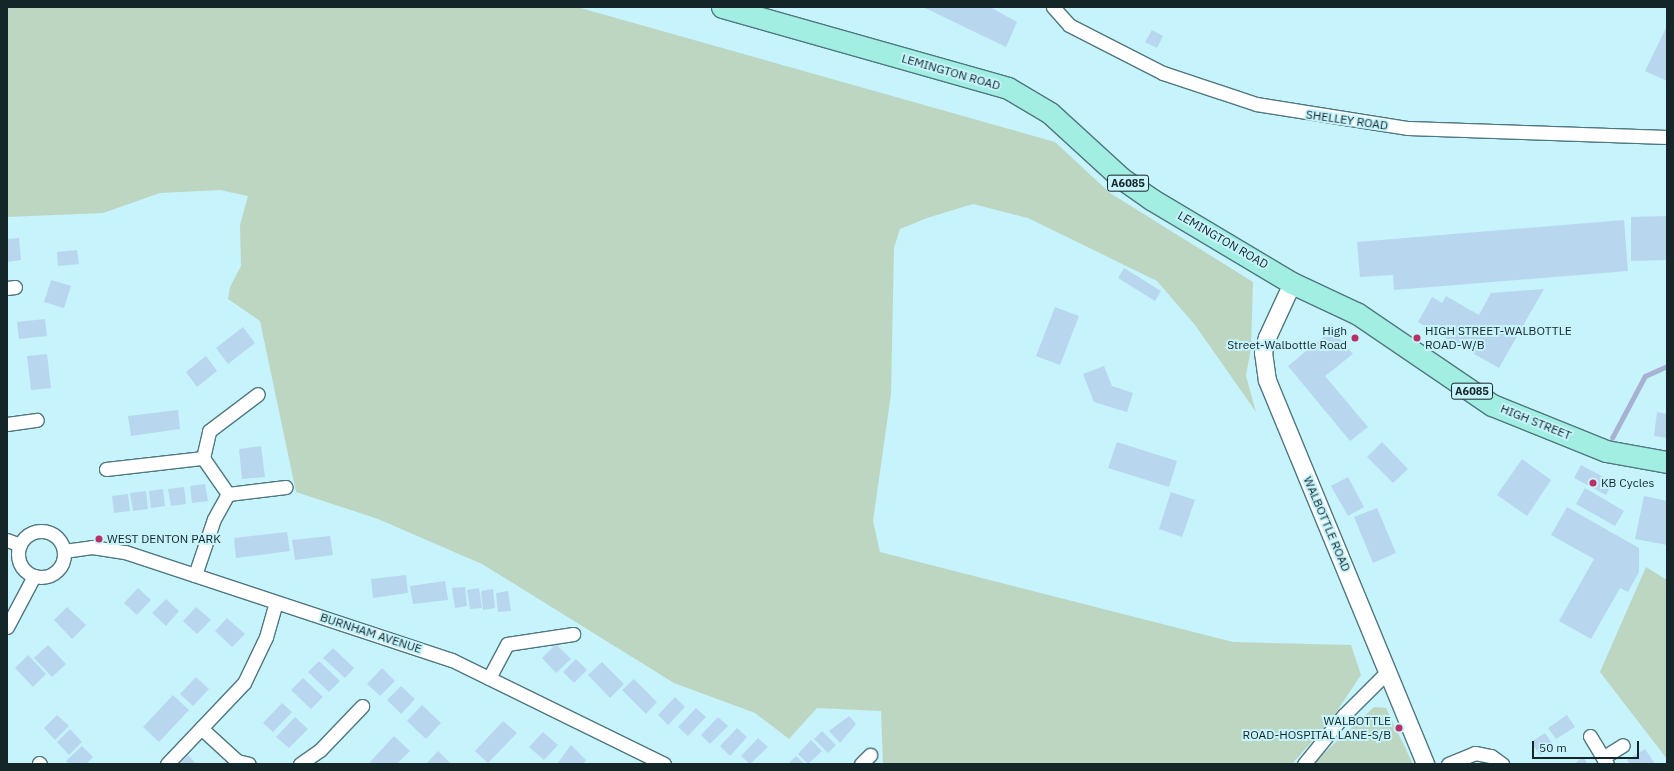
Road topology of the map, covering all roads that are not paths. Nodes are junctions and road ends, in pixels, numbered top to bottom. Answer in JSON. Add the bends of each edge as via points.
{"nodes":[{"id":1,"x":722,"y":7,"type":"edge"},
{"id":2,"x":1053,"y":7,"type":"edge"},
{"id":3,"x":1667,"y":137,"type":"edge"},
{"id":4,"x":1292,"y":283,"type":"junction"},
{"id":5,"x":258,"y":394,"type":"dead end"},
{"id":6,"x":8,"y":420,"type":"edge"},
{"id":7,"x":37,"y":420,"type":"dead end"},
{"id":8,"x":203,"y":458,"type":"junction"},
{"id":9,"x":1667,"y":462,"type":"edge"},
{"id":10,"x":106,"y":468,"type":"dead end"},
{"id":11,"x":286,"y":487,"type":"dead end"},
{"id":12,"x":228,"y":494,"type":"junction"},
{"id":13,"x":7,"y":540,"type":"edge"},
{"id":14,"x":20,"y":545,"type":"junction"},
{"id":15,"x":64,"y":551,"type":"junction"},
{"id":16,"x":195,"y":575,"type":"junction"},
{"id":17,"x":34,"y":576,"type":"junction"},
{"id":18,"x":276,"y":602,"type":"junction"},
{"id":19,"x":7,"y":626,"type":"edge"},
{"id":20,"x":574,"y":634,"type":"dead end"},
{"id":21,"x":1386,"y":673,"type":"junction"},
{"id":22,"x":490,"y":678,"type":"junction"},
{"id":23,"x":362,"y":706,"type":"dead end"},
{"id":24,"x":201,"y":728,"type":"junction"},
{"id":25,"x":1590,"y":736,"type":"dead end"},
{"id":26,"x":1623,"y":745,"type":"dead end"},
{"id":27,"x":1606,"y":760,"type":"edge"},
{"id":28,"x":167,"y":764,"type":"edge"},
{"id":29,"x":249,"y":764,"type":"edge"},
{"id":30,"x":300,"y":764,"type":"edge"},
{"id":31,"x":664,"y":764,"type":"edge"},
{"id":32,"x":1304,"y":764,"type":"edge"},
{"id":33,"x":1424,"y":764,"type":"edge"},
{"id":34,"x":1448,"y":764,"type":"edge"},
{"id":35,"x":1502,"y":764,"type":"edge"}],
"edges":[{"from":1,"to":4,"type":"main road","name":"LEMINGTON ROAD","number":"A6085","via":[[1008,88],[1050,113],[1121,178]]},
{"from":2,"to":3,"type":"street","name":"SHELLEY ROAD","via":[[1069,25],[1163,73],[1204,90],[1263,106],[1408,128]]},
{"from":4,"to":9,"type":"main road","name":"HIGH STREET","number":"A6085","via":[[1358,314],[1492,405],[1606,451]]},
{"from":4,"to":21,"type":"street","name":"WALBOTTLE ROAD","via":[[1267,337],[1263,366],[1368,621]]},
{"from":5,"to":8,"type":"street","via":[[209,430]]},
{"from":6,"to":7,"type":"street"},
{"from":8,"to":10,"type":"street"},
{"from":8,"to":12,"type":"street"},
{"from":11,"to":12,"type":"street"},
{"from":12,"to":16,"type":"street","via":[[214,519]]},
{"from":13,"to":14,"type":"street"},
{"from":14,"to":15,"type":"street","via":[[24,538],[40,531],[56,536]]},
{"from":14,"to":17,"type":"street","via":[[22,567]]},
{"from":15,"to":16,"type":"street","name":"BURNHAM AVENUE","via":[[92,547],[125,552]]},
{"from":15,"to":17,"type":"street","via":[[56,572]]},
{"from":16,"to":18,"type":"street","name":"BURNHAM AVENUE"},
{"from":17,"to":19,"type":"street"},
{"from":18,"to":22,"type":"street","name":"BURNHAM AVENUE","via":[[452,660]]},
{"from":18,"to":24,"type":"street","via":[[251,671]]},
{"from":20,"to":22,"type":"street","via":[[508,644]]},
{"from":21,"to":32,"type":"street","via":[[1344,715]]},
{"from":21,"to":33,"type":"street","name":"WALBOTTLE ROAD"},
{"from":22,"to":31,"type":"street","name":"BURNHAM AVENUE"},
{"from":23,"to":30,"type":"street","via":[[320,750]]},
{"from":24,"to":28,"type":"street"},
{"from":24,"to":29,"type":"street","via":[[237,761]]},
{"from":25,"to":27,"type":"street"},
{"from":26,"to":27,"type":"street"},
{"from":34,"to":35,"type":"street","via":[[1476,753],[1491,756]]}]}
